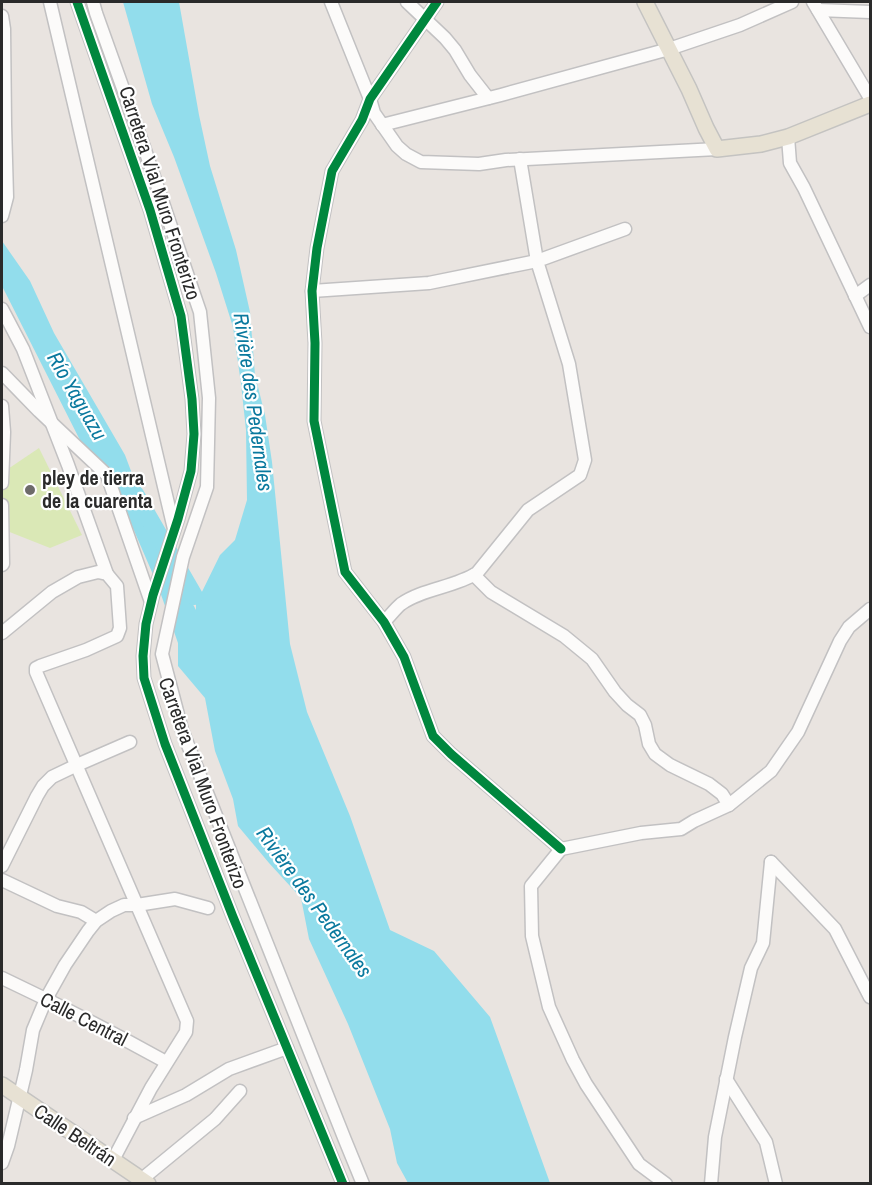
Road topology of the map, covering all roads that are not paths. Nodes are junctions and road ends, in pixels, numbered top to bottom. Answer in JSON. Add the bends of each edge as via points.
{"nodes":[{"id":1,"x":50,"y":2,"type":"edge"},
{"id":2,"x":77,"y":2,"type":"edge"},
{"id":3,"x":93,"y":2,"type":"edge"},
{"id":4,"x":331,"y":2,"type":"edge"},
{"id":5,"x":407,"y":2,"type":"edge"},
{"id":6,"x":437,"y":2,"type":"edge"},
{"id":7,"x":645,"y":2,"type":"edge"},
{"id":8,"x":792,"y":2,"type":"edge"},
{"id":9,"x":816,"y":6,"type":"edge"},
{"id":10,"x":870,"y":12,"type":"edge"},
{"id":11,"x":2,"y":16,"type":"edge"},
{"id":12,"x":426,"y":18,"type":"junction"},
{"id":13,"x":669,"y":49,"type":"junction"},
{"id":14,"x":488,"y":98,"type":"junction"},
{"id":15,"x":870,"y":98,"type":"edge"},
{"id":16,"x":370,"y":99,"type":"junction"},
{"id":17,"x":870,"y":104,"type":"edge"},
{"id":18,"x":382,"y":125,"type":"junction"},
{"id":19,"x":788,"y":137,"type":"junction"},
{"id":20,"x":717,"y":149,"type":"junction"},
{"id":21,"x":2,"y":150,"type":"edge"},
{"id":22,"x":520,"y":159,"type":"junction"},
{"id":23,"x":6,"y":163,"type":"junction"},
{"id":24,"x":2,"y":216,"type":"edge"},
{"id":25,"x":625,"y":229,"type":"dead end"},
{"id":26,"x":537,"y":261,"type":"junction"},
{"id":27,"x":870,"y":285,"type":"edge"},
{"id":28,"x":312,"y":291,"type":"junction"},
{"id":29,"x":855,"y":296,"type":"junction"},
{"id":30,"x":2,"y":309,"type":"edge"},
{"id":31,"x":870,"y":327,"type":"edge"},
{"id":32,"x":2,"y":373,"type":"edge"},
{"id":33,"x":2,"y":406,"type":"edge"},
{"id":34,"x":2,"y":483,"type":"edge"},
{"id":35,"x":2,"y":505,"type":"edge"},
{"id":36,"x":175,"y":530,"type":"junction"},
{"id":37,"x":2,"y":565,"type":"edge"},
{"id":38,"x":107,"y":574,"type":"junction"},
{"id":39,"x":474,"y":575,"type":"junction"},
{"id":40,"x":151,"y":602,"type":"junction"},
{"id":41,"x":870,"y":609,"type":"edge"},
{"id":42,"x":384,"y":622,"type":"junction"},
{"id":43,"x":2,"y":633,"type":"edge"},
{"id":44,"x":130,"y":742,"type":"dead end"},
{"id":45,"x":77,"y":765,"type":"junction"},
{"id":46,"x":729,"y":805,"type":"junction"},
{"id":47,"x":561,"y":849,"type":"junction"},
{"id":48,"x":2,"y":866,"type":"edge"},
{"id":49,"x":2,"y":880,"type":"edge"},
{"id":50,"x":137,"y":905,"type":"junction"},
{"id":51,"x":208,"y":908,"type":"dead end"},
{"id":52,"x":96,"y":921,"type":"junction"},
{"id":53,"x":2,"y":978,"type":"edge"},
{"id":54,"x":870,"y":997,"type":"edge"},
{"id":55,"x":46,"y":999,"type":"junction"},
{"id":56,"x":286,"y":1048,"type":"junction"},
{"id":57,"x":166,"y":1062,"type":"junction"},
{"id":58,"x":726,"y":1079,"type":"junction"},
{"id":59,"x":2,"y":1085,"type":"edge"},
{"id":60,"x":240,"y":1091,"type":"dead end"},
{"id":61,"x":19,"y":1097,"type":"junction"},
{"id":62,"x":134,"y":1118,"type":"junction"},
{"id":63,"x":113,"y":1160,"type":"junction"},
{"id":64,"x":2,"y":1163,"type":"edge"},
{"id":65,"x":143,"y":1182,"type":"edge"},
{"id":66,"x":343,"y":1184,"type":"edge"},
{"id":67,"x":363,"y":1184,"type":"edge"},
{"id":68,"x":666,"y":1184,"type":"edge"},
{"id":69,"x":711,"y":1184,"type":"edge"},
{"id":70,"x":776,"y":1184,"type":"edge"}],
"edges":[{"from":1,"to":36,"type":"street"},
{"from":2,"to":36,"type":"street","name":"Carretera Vial Muro Fronterizo","via":[[150,210],[181,316],[194,434],[190,471]]},
{"from":3,"to":67,"type":"street","name":"Carretera Vial Muro Fronterizo","via":[[200,312],[209,398],[207,487],[183,557],[162,654],[182,730]]},
{"from":4,"to":16,"type":"street"},
{"from":5,"to":12,"type":"street"},
{"from":6,"to":12,"type":"street"},
{"from":7,"to":13,"type":"main road"},
{"from":8,"to":13,"type":"street"},
{"from":9,"to":10,"type":"street"},
{"from":9,"to":15,"type":"street"},
{"from":11,"to":23,"type":"street"},
{"from":12,"to":14,"type":"street","via":[[446,38]]},
{"from":12,"to":16,"type":"street"},
{"from":13,"to":14,"type":"street"},
{"from":13,"to":20,"type":"main road"},
{"from":14,"to":18,"type":"street"},
{"from":16,"to":18,"type":"street"},
{"from":16,"to":28,"type":"street","via":[[332,171],[316,248]]},
{"from":17,"to":19,"type":"main road"},
{"from":18,"to":22,"type":"street","via":[[397,146],[421,162],[479,164]]},
{"from":19,"to":20,"type":"main road"},
{"from":19,"to":29,"type":"street","via":[[790,164]]},
{"from":20,"to":22,"type":"street"},
{"from":21,"to":23,"type":"street"},
{"from":22,"to":26,"type":"street"},
{"from":23,"to":24,"type":"street","via":[[7,197]]},
{"from":25,"to":26,"type":"street"},
{"from":26,"to":28,"type":"street","via":[[429,283]]},
{"from":26,"to":39,"type":"street","via":[[568,364],[584,468],[580,476],[528,510]]},
{"from":27,"to":29,"type":"street"},
{"from":28,"to":42,"type":"street","via":[[314,421],[345,572]]},
{"from":29,"to":31,"type":"street"},
{"from":30,"to":38,"type":"street","via":[[27,359]]},
{"from":32,"to":40,"type":"street","via":[[106,475]]},
{"from":33,"to":34,"type":"street"},
{"from":35,"to":37,"type":"street"},
{"from":36,"to":40,"type":"street","name":"Carretera Vial Muro Fronterizo"},
{"from":38,"to":43,"type":"street","via":[[78,577],[52,592]]},
{"from":38,"to":45,"type":"street","via":[[117,586],[117,636],[36,668]]},
{"from":39,"to":42,"type":"street","via":[[401,604]]},
{"from":39,"to":46,"type":"street","via":[[491,592],[564,636],[592,659],[615,692],[640,715],[655,754],[709,784]]},
{"from":40,"to":56,"type":"street","name":"Carretera Vial Muro Fronterizo","via":[[143,656],[144,678],[165,744]]},
{"from":41,"to":46,"type":"street","via":[[849,627],[840,641],[798,732],[771,771]]},
{"from":42,"to":47,"type":"street","via":[[404,657],[433,736]]},
{"from":44,"to":45,"type":"street"},
{"from":45,"to":48,"type":"street","via":[[43,786]]},
{"from":45,"to":50,"type":"street"},
{"from":46,"to":47,"type":"street","via":[[681,829]]},
{"from":47,"to":68,"type":"street","via":[[531,886],[532,936],[549,1006],[581,1076],[619,1136],[639,1164]]},
{"from":49,"to":52,"type":"street"},
{"from":50,"to":51,"type":"street","via":[[175,899]]},
{"from":50,"to":52,"type":"street","via":[[118,907]]},
{"from":50,"to":57,"type":"street","via":[[187,1021],[186,1032]]},
{"from":52,"to":55,"type":"street"},
{"from":53,"to":55,"type":"street","name":"Calle Central"},
{"from":54,"to":58,"type":"street","via":[[835,929],[771,862],[763,944],[751,968]]},
{"from":55,"to":57,"type":"street","name":"Calle Central"},
{"from":55,"to":61,"type":"street","via":[[33,1030]]},
{"from":56,"to":62,"type":"street","via":[[229,1069],[186,1095]]},
{"from":56,"to":66,"type":"street","name":"Carretera Vial Muro Fronterizo"},
{"from":57,"to":62,"type":"street"},
{"from":58,"to":69,"type":"street"},
{"from":58,"to":70,"type":"street","via":[[766,1142]]},
{"from":59,"to":61,"type":"main road","name":"Calle Beltrán"},
{"from":60,"to":65,"type":"street","via":[[215,1119]]},
{"from":61,"to":63,"type":"main road","name":"Calle Beltrán"},
{"from":61,"to":64,"type":"street"},
{"from":62,"to":63,"type":"street"},
{"from":63,"to":65,"type":"main road","name":"Calle Beltrán"}]}
